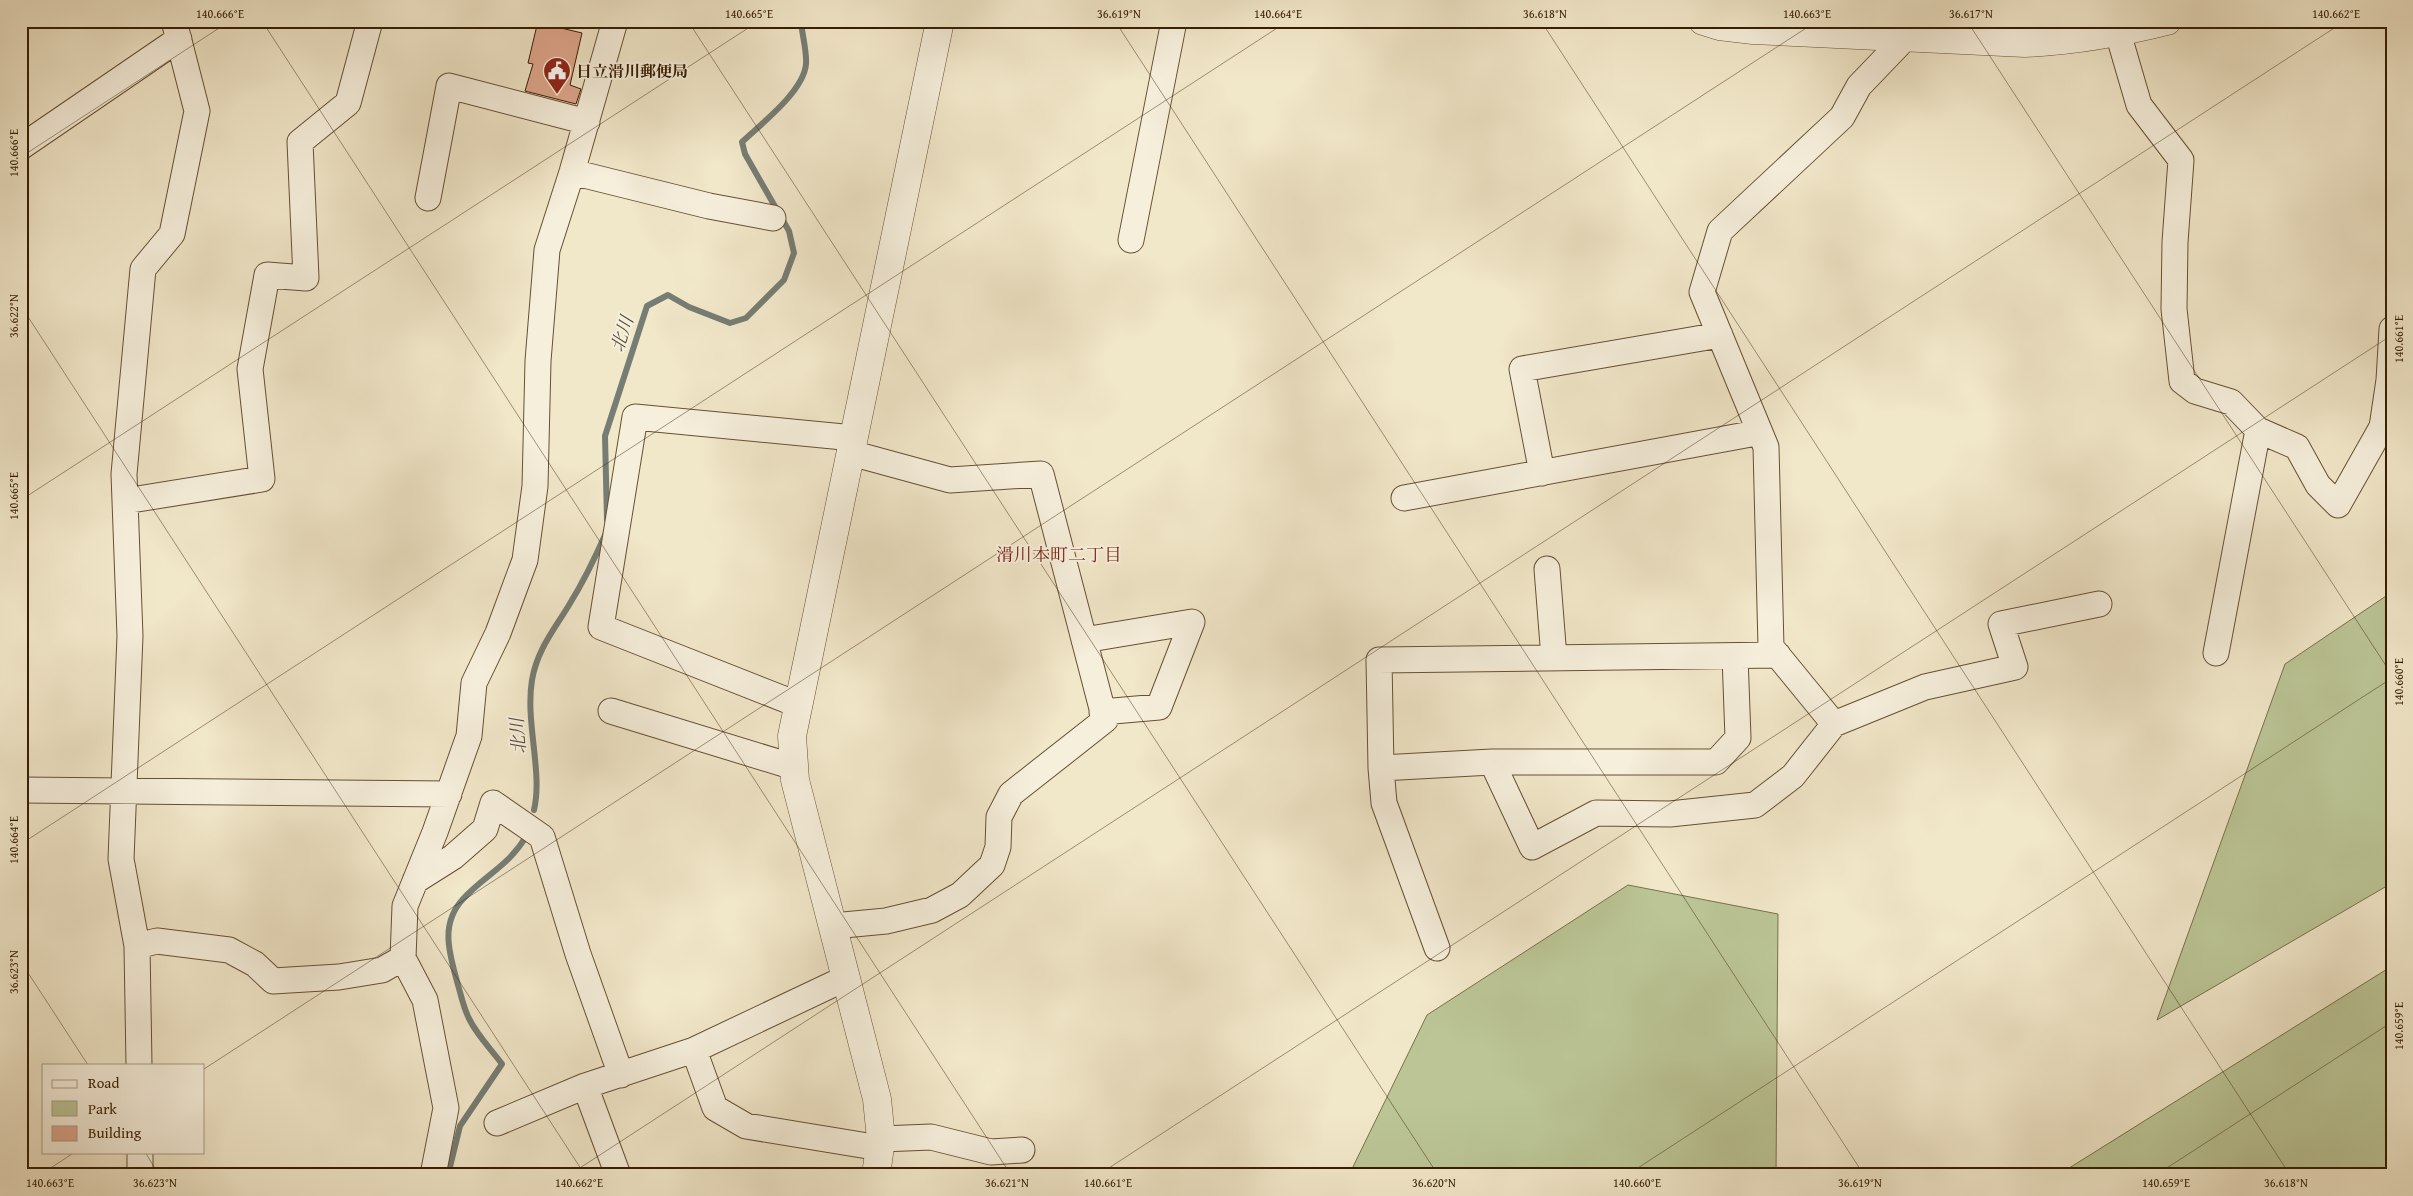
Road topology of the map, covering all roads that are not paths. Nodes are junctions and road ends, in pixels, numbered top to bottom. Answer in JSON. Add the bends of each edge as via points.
{"nodes":[{"id":1,"x":370,"y":21,"type":"edge"},
{"id":2,"x":615,"y":21,"type":"edge"},
{"id":3,"x":940,"y":21,"type":"edge"},
{"id":4,"x":1174,"y":21,"type":"edge"},
{"id":5,"x":1702,"y":21,"type":"edge"},
{"id":6,"x":2167,"y":21,"type":"edge"},
{"id":7,"x":2117,"y":27,"type":"edge"},
{"id":8,"x":1909,"y":29,"type":"edge"},
{"id":9,"x":177,"y":30,"type":"edge"},
{"id":10,"x":587,"y":122,"type":"junction"},
{"id":11,"x":21,"y":147,"type":"edge"},
{"id":12,"x":572,"y":172,"type":"junction"},
{"id":13,"x":428,"y":198,"type":"dead end"},
{"id":14,"x":772,"y":218,"type":"dead end"},
{"id":15,"x":1131,"y":240,"type":"dead end"},
{"id":16,"x":2392,"y":329,"type":"edge"},
{"id":17,"x":1720,"y":335,"type":"junction"},
{"id":18,"x":2258,"y":430,"type":"junction"},
{"id":19,"x":1750,"y":434,"type":"dead end"},
{"id":20,"x":853,"y":445,"type":"junction"},
{"id":21,"x":1542,"y":473,"type":"junction"},
{"id":22,"x":1404,"y":498,"type":"dead end"},
{"id":23,"x":124,"y":501,"type":"junction"},
{"id":24,"x":1547,"y":569,"type":"dead end"},
{"id":25,"x":2099,"y":604,"type":"dead end"},
{"id":26,"x":1084,"y":640,"type":"junction"},
{"id":27,"x":2216,"y":653,"type":"dead end"},
{"id":28,"x":1778,"y":655,"type":"junction"},
{"id":29,"x":1735,"y":656,"type":"junction"},
{"id":30,"x":1554,"y":658,"type":"junction"},
{"id":31,"x":799,"y":705,"type":"junction"},
{"id":32,"x":611,"y":711,"type":"dead end"},
{"id":33,"x":1102,"y":712,"type":"junction"},
{"id":34,"x":1834,"y":724,"type":"junction"},
{"id":35,"x":1492,"y":762,"type":"junction"},
{"id":36,"x":794,"y":767,"type":"junction"},
{"id":37,"x":1381,"y":768,"type":"junction"},
{"id":38,"x":21,"y":790,"type":"edge"},
{"id":39,"x":123,"y":790,"type":"junction"},
{"id":40,"x":449,"y":794,"type":"junction"},
{"id":41,"x":415,"y":880,"type":"junction"},
{"id":42,"x":832,"y":926,"type":"junction"},
{"id":43,"x":138,"y":946,"type":"junction"},
{"id":44,"x":1438,"y":948,"type":"dead end"},
{"id":45,"x":403,"y":958,"type":"junction"},
{"id":46,"x":846,"y":978,"type":"junction"},
{"id":47,"x":694,"y":1050,"type":"junction"},
{"id":48,"x":139,"y":1064,"type":"edge"},
{"id":49,"x":621,"y":1075,"type":"junction"},
{"id":50,"x":585,"y":1086,"type":"junction"},
{"id":51,"x":498,"y":1123,"type":"dead end"},
{"id":52,"x":880,"y":1144,"type":"junction"},
{"id":53,"x":1022,"y":1150,"type":"dead end"},
{"id":54,"x":140,"y":1154,"type":"edge"},
{"id":55,"x":140,"y":1175,"type":"edge"},
{"id":56,"x":433,"y":1175,"type":"edge"},
{"id":57,"x":618,"y":1175,"type":"edge"},
{"id":58,"x":876,"y":1175,"type":"edge"}],
"edges":[{"from":1,"to":23,"type":"street","via":[[348,103],[300,142],[306,278],[267,276],[250,369],[262,479]]},
{"from":2,"to":10,"type":"street"},
{"from":3,"to":20,"type":"street"},
{"from":4,"to":15,"type":"street"},
{"from":5,"to":8,"type":"street","via":[[1753,30]]},
{"from":6,"to":7,"type":"street"},
{"from":7,"to":8,"type":"street","via":[[2070,41],[2025,43]]},
{"from":7,"to":18,"type":"street","via":[[2139,105],[2181,160],[2174,242],[2174,309],[2182,381],[2195,391],[2231,402]]},
{"from":8,"to":17,"type":"street","via":[[1859,86],[1842,118],[1720,231],[1702,292]]},
{"from":9,"to":11,"type":"street"},
{"from":9,"to":23,"type":"street","via":[[197,111],[172,234],[143,268]]},
{"from":10,"to":12,"type":"street"},
{"from":10,"to":13,"type":"street","via":[[450,86]]},
{"from":12,"to":14,"type":"street"},
{"from":12,"to":40,"type":"street","via":[[547,250],[538,362],[535,486],[525,560],[498,633],[474,683],[469,736]]},
{"from":16,"to":18,"type":"street","via":[[2382,427],[2338,505],[2318,485],[2297,447]]},
{"from":17,"to":21,"type":"street","via":[[1522,369]]},
{"from":17,"to":28,"type":"street","via":[[1766,448],[1771,647]]},
{"from":18,"to":27,"type":"street"},
{"from":19,"to":21,"type":"street"},
{"from":20,"to":26,"type":"street","via":[[950,480],[1041,474]]},
{"from":20,"to":31,"type":"street"},
{"from":20,"to":31,"type":"street","via":[[635,416],[601,627]]},
{"from":21,"to":22,"type":"street"},
{"from":23,"to":39,"type":"street","via":[[130,636]]},
{"from":24,"to":30,"type":"street"},
{"from":25,"to":34,"type":"street","via":[[2001,624],[2015,667],[1925,687]]},
{"from":26,"to":33,"type":"street"},
{"from":26,"to":33,"type":"street","via":[[1192,622],[1159,707]]},
{"from":28,"to":29,"type":"street"},
{"from":28,"to":34,"type":"street"},
{"from":29,"to":30,"type":"street"},
{"from":29,"to":35,"type":"street","via":[[1738,738],[1716,762]]},
{"from":30,"to":37,"type":"street","via":[[1379,660]]},
{"from":31,"to":36,"type":"street","via":[[792,736]]},
{"from":32,"to":36,"type":"street"},
{"from":33,"to":42,"type":"street","via":[[1104,720],[1012,794],[999,818],[998,847],[992,865],[960,895],[932,910],[886,920]]},
{"from":34,"to":35,"type":"street","via":[[1793,776],[1755,806],[1670,814],[1596,813],[1532,847]]},
{"from":35,"to":37,"type":"street"},
{"from":36,"to":42,"type":"street"},
{"from":37,"to":44,"type":"street","via":[[1384,803]]},
{"from":38,"to":39,"type":"street"},
{"from":39,"to":40,"type":"street"},
{"from":39,"to":43,"type":"street","via":[[121,859]]},
{"from":40,"to":41,"type":"street"},
{"from":41,"to":45,"type":"street","via":[[404,906]]},
{"from":41,"to":49,"type":"street","via":[[453,857],[484,829],[493,803],[542,836],[578,954]]},
{"from":42,"to":46,"type":"street"},
{"from":43,"to":45,"type":"street","via":[[157,941],[229,950],[255,964],[273,981],[339,977],[382,970]]},
{"from":43,"to":48,"type":"street"},
{"from":45,"to":56,"type":"street","via":[[425,1000],[446,1108]]},
{"from":46,"to":47,"type":"street"},
{"from":46,"to":52,"type":"street","via":[[877,1099]]},
{"from":47,"to":49,"type":"street"},
{"from":47,"to":52,"type":"street","via":[[715,1108],[746,1126]]},
{"from":49,"to":50,"type":"street"},
{"from":50,"to":51,"type":"street"},
{"from":50,"to":57,"type":"street"},
{"from":52,"to":53,"type":"street","via":[[931,1137],[991,1152]]},
{"from":52,"to":58,"type":"street"},
{"from":54,"to":55,"type":"street"}]}
